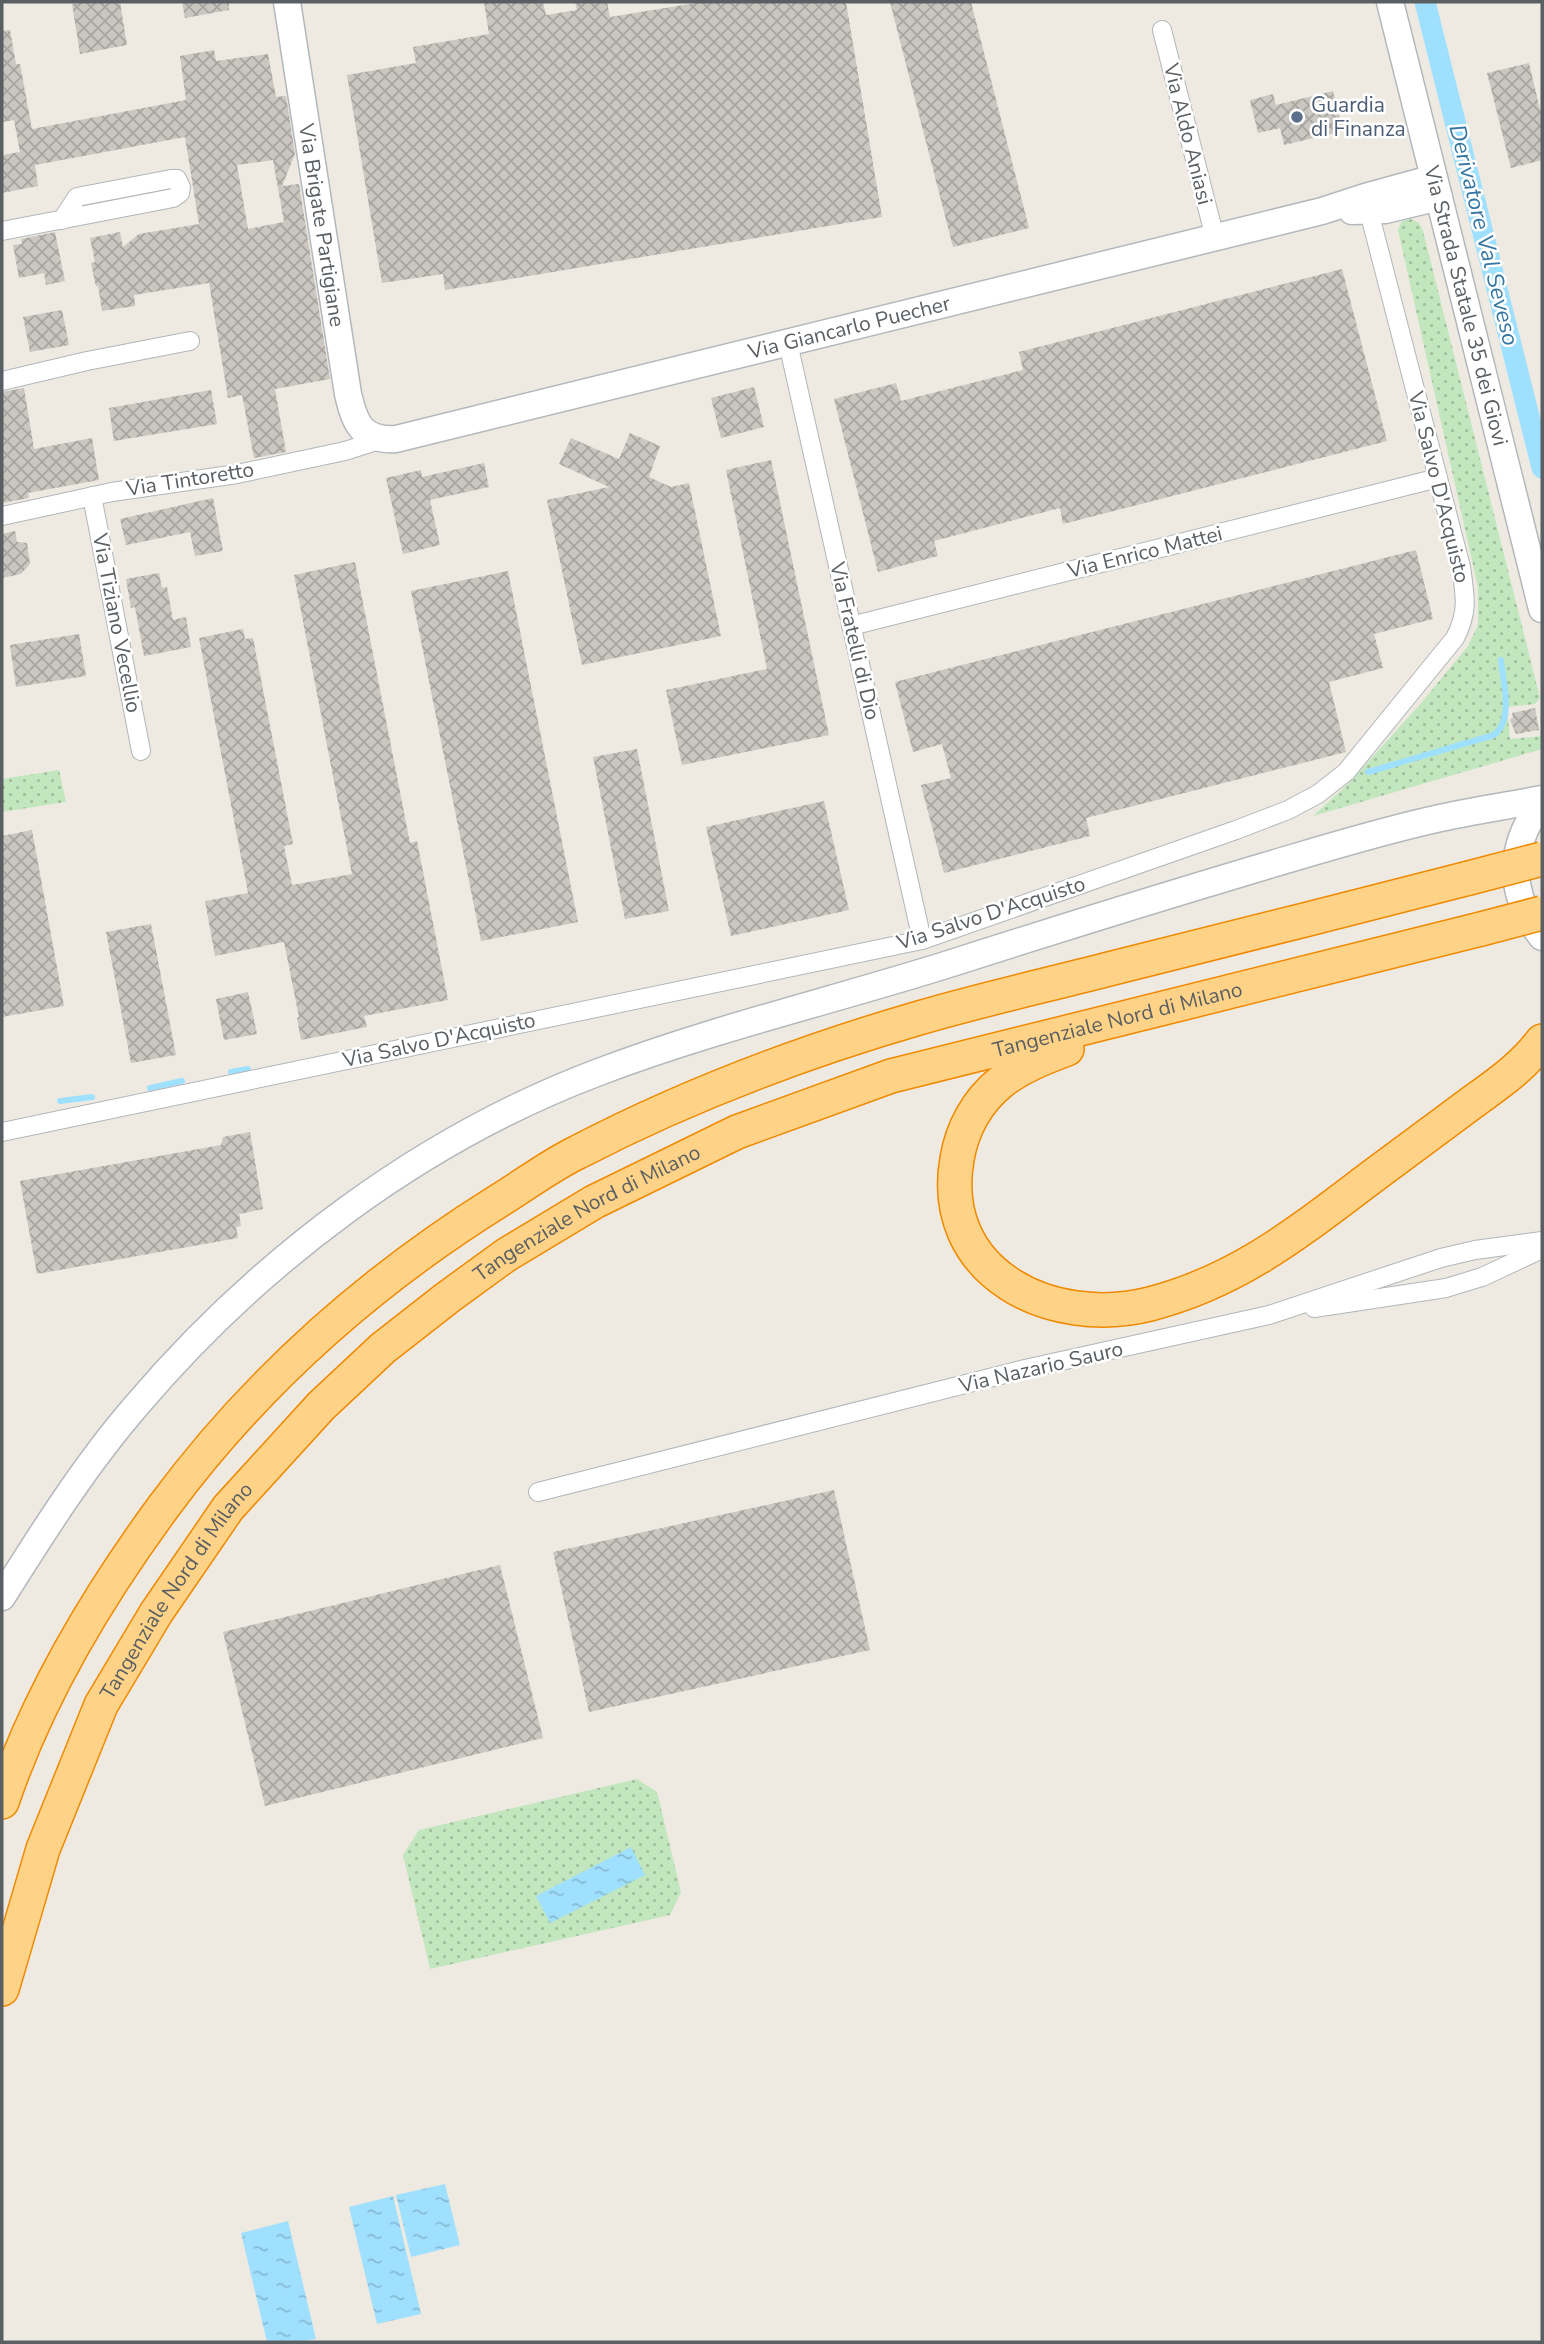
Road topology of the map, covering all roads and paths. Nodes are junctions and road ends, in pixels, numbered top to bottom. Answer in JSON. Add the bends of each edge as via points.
{"nodes":[{"id":1,"x":287,"y":2,"type":"edge"},
{"id":2,"x":1390,"y":2,"type":"edge"},
{"id":3,"x":1162,"y":30,"type":"dead end"},
{"id":4,"x":1436,"y":187,"type":"junction"},
{"id":5,"x":1367,"y":204,"type":"junction"},
{"id":6,"x":62,"y":220,"type":"junction"},
{"id":7,"x":2,"y":231,"type":"edge"},
{"id":8,"x":1215,"y":238,"type":"junction"},
{"id":9,"x":190,"y":341,"type":"dead end"},
{"id":10,"x":788,"y":343,"type":"junction"},
{"id":11,"x":2,"y":381,"type":"edge"},
{"id":12,"x":376,"y":439,"type":"junction"},
{"id":13,"x":1438,"y":478,"type":"junction"},
{"id":14,"x":92,"y":496,"type":"junction"},
{"id":15,"x":2,"y":516,"type":"edge"},
{"id":16,"x":1542,"y":609,"type":"edge"},
{"id":17,"x":851,"y":625,"type":"junction"},
{"id":18,"x":141,"y":751,"type":"dead end"},
{"id":19,"x":1542,"y":801,"type":"edge"},
{"id":20,"x":1475,"y":812,"type":"junction"},
{"id":21,"x":1531,"y":849,"type":"edge"},
{"id":22,"x":1542,"y":914,"type":"edge"},
{"id":23,"x":1542,"y":937,"type":"edge"},
{"id":24,"x":922,"y":940,"type":"junction"},
{"id":25,"x":1315,"y":970,"type":"junction"},
{"id":26,"x":1542,"y":1041,"type":"edge"},
{"id":27,"x":2,"y":1132,"type":"edge"},
{"id":28,"x":1542,"y":1241,"type":"edge"},
{"id":29,"x":1542,"y":1250,"type":"edge"},
{"id":30,"x":1269,"y":1315,"type":"junction"},
{"id":31,"x":538,"y":1492,"type":"dead end"},
{"id":32,"x":2,"y":1597,"type":"edge"},
{"id":33,"x":2,"y":1802,"type":"edge"},
{"id":34,"x":2,"y":1989,"type":"edge"}],
"edges":[{"from":1,"to":12,"type":"main road","name":"Via Brigate Partigiane","via":[[348,394],[355,420]]},
{"from":2,"to":4,"type":"main road","name":"Via Strada Statale 35 dei Giovi"},
{"from":3,"to":8,"type":"street","name":"Via Aldo Aniasi"},
{"from":4,"to":5,"type":"main road","name":"Via Giancarlo Puecher","via":[[1401,206]]},
{"from":4,"to":16,"type":"main road","name":"Via Strada Statale 35 dei Giovi"},
{"from":5,"to":8,"type":"main road","name":"Via Giancarlo Puecher"},
{"from":5,"to":13,"type":"street","name":"Via Salvo D'Acquisto"},
{"from":6,"to":6,"type":"street","via":[[77,197],[171,179],[177,179],[181,187],[173,198]]},
{"from":6,"to":7,"type":"street"},
{"from":8,"to":10,"type":"main road","name":"Via Giancarlo Puecher"},
{"from":9,"to":11,"type":"street"},
{"from":10,"to":12,"type":"main road","name":"Via Giancarlo Puecher","via":[[396,439]]},
{"from":10,"to":17,"type":"street","name":"Via Fratelli di Dio"},
{"from":12,"to":14,"type":"street","name":"Via Tintoretto","via":[[345,451],[237,474]]},
{"from":13,"to":17,"type":"street","name":"Via Enrico Mattei"},
{"from":13,"to":24,"type":"street","name":"Via Salvo D'Acquisto","via":[[1461,567],[1467,608],[1463,624],[1346,772],[1287,810]]},
{"from":14,"to":15,"type":"street","name":"Via Tintoretto"},
{"from":14,"to":18,"type":"street","name":"Via Tiziano Vecellio"},
{"from":17,"to":24,"type":"street","name":"Via Fratelli di Dio"},
{"from":19,"to":20,"type":"main road"},
{"from":19,"to":21,"type":"main road","via":[[1530,817]]},
{"from":20,"to":21,"type":"main road","via":[[1509,820]]},
{"from":20,"to":32,"type":"main road","via":[[1342,844],[757,1019],[598,1073],[510,1111],[422,1160],[328,1223],[225,1310],[135,1406],[62,1502]]},
{"from":21,"to":23,"type":"main road","via":[[1515,865],[1518,893]]},
{"from":21,"to":33,"type":"highway","bridge":true,"via":[[1469,878],[919,1018],[784,1061],[574,1153],[445,1234],[337,1318],[244,1407],[196,1462],[127,1556],[65,1656]]},
{"from":22,"to":25,"type":"highway","name":"Tangenziale Nord di Milano","bridge":true},
{"from":24,"to":27,"type":"street","name":"Via Salvo D'Acquisto"},
{"from":25,"to":26,"type":"highway","via":[[1151,1026],[1073,1047],[1038,1060],[1001,1082],[972,1115],[955,1170],[957,1215],[980,1261],[1028,1293],[1085,1309],[1147,1305],[1199,1289],[1245,1268],[1291,1237],[1501,1081]]},
{"from":25,"to":34,"type":"highway","name":"Tangenziale Nord di Milano","via":[[891,1076],[737,1132],[594,1202],[506,1255],[383,1348],[321,1406],[228,1508],[142,1636],[101,1705],[63,1797],[26,1901]]},
{"from":28,"to":30,"type":"street","name":"Via Nazario Sauro","via":[[1441,1258]]},
{"from":29,"to":30,"type":"street","via":[[1482,1278],[1446,1288]]},
{"from":30,"to":31,"type":"street","name":"Via Nazario Sauro","via":[[1025,1369]]}]}
